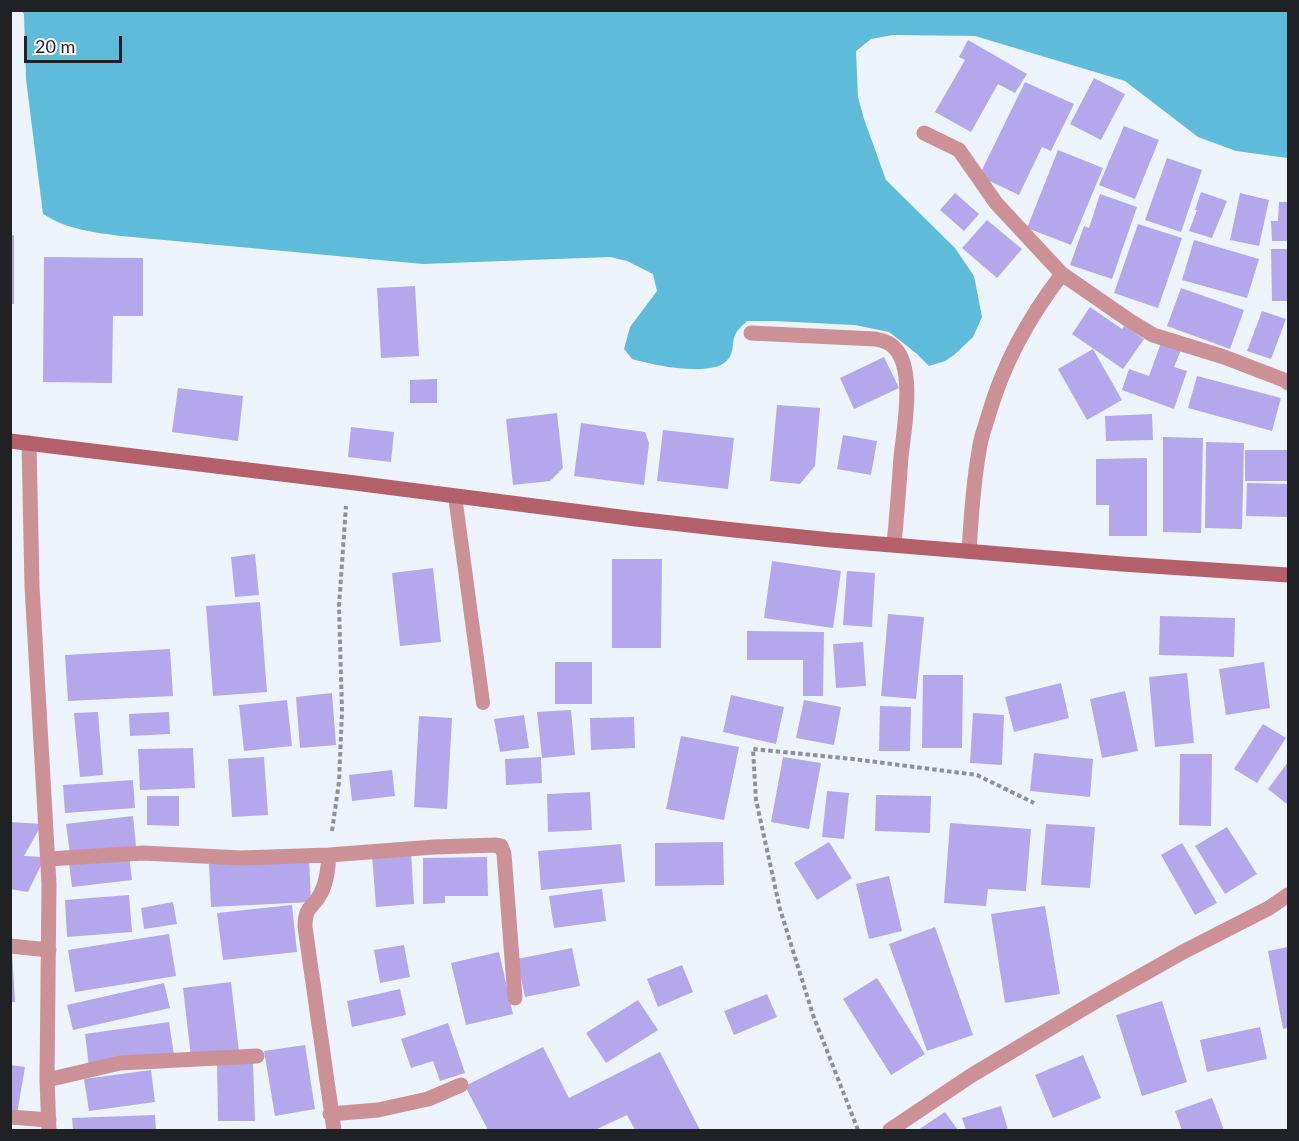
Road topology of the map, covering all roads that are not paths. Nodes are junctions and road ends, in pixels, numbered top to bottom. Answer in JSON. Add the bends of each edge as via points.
{"nodes":[{"id":1,"x":924,"y":133,"type":"dead end"},
{"id":2,"x":1062,"y":274,"type":"junction"},
{"id":3,"x":751,"y":333,"type":"dead end"},
{"id":4,"x":1288,"y":383,"type":"edge"},
{"id":5,"x":10,"y":441,"type":"edge"},
{"id":6,"x":29,"y":442,"type":"junction"},
{"id":7,"x":455,"y":496,"type":"junction"},
{"id":8,"x":894,"y":544,"type":"junction"},
{"id":9,"x":969,"y":551,"type":"junction"},
{"id":10,"x":1288,"y":575,"type":"edge"},
{"id":11,"x":483,"y":703,"type":"dead end"},
{"id":12,"x":329,"y":855,"type":"junction"},
{"id":13,"x":48,"y":860,"type":"junction"},
{"id":14,"x":1288,"y":895,"type":"edge"},
{"id":15,"x":10,"y":946,"type":"edge"},
{"id":16,"x":49,"y":950,"type":"junction"},
{"id":17,"x":515,"y":998,"type":"dead end"},
{"id":18,"x":257,"y":1056,"type":"dead end"},
{"id":19,"x":47,"y":1080,"type":"junction"},
{"id":20,"x":461,"y":1085,"type":"dead end"},
{"id":21,"x":330,"y":1113,"type":"junction"},
{"id":22,"x":10,"y":1117,"type":"edge"},
{"id":23,"x":49,"y":1125,"type":"edge"},
{"id":24,"x":334,"y":1131,"type":"edge"},
{"id":25,"x":890,"y":1131,"type":"edge"}],
"edges":[{"from":1,"to":2,"type":"street","via":[[959,150],[996,203]]},
{"from":2,"to":4,"type":"street","via":[[1154,334]]},
{"from":2,"to":9,"type":"street","via":[[1021,335],[995,392],[979,448]]},
{"from":3,"to":8,"type":"street","via":[[875,339],[888,342],[897,351],[906,377],[906,402]]},
{"from":5,"to":6,"type":"street"},
{"from":6,"to":7,"type":"street"},
{"from":6,"to":13,"type":"street","via":[[32,586]]},
{"from":7,"to":8,"type":"street","via":[[734,530]]},
{"from":7,"to":11,"type":"lane"},
{"from":8,"to":9,"type":"street"},
{"from":9,"to":10,"type":"street"},
{"from":12,"to":13,"type":"street","via":[[242,858],[143,854]]},
{"from":12,"to":17,"type":"street","via":[[501,846]]},
{"from":12,"to":21,"type":"street","via":[[324,886],[305,914],[305,927]]},
{"from":13,"to":16,"type":"street"},
{"from":14,"to":25,"type":"street","via":[[1098,999],[972,1075]]},
{"from":15,"to":16,"type":"street"},
{"from":16,"to":19,"type":"street"},
{"from":18,"to":19,"type":"street","via":[[120,1063]]},
{"from":19,"to":23,"type":"street"},
{"from":20,"to":21,"type":"street","via":[[428,1099],[378,1110]]},
{"from":21,"to":24,"type":"street"},
{"from":22,"to":23,"type":"street"}]}
